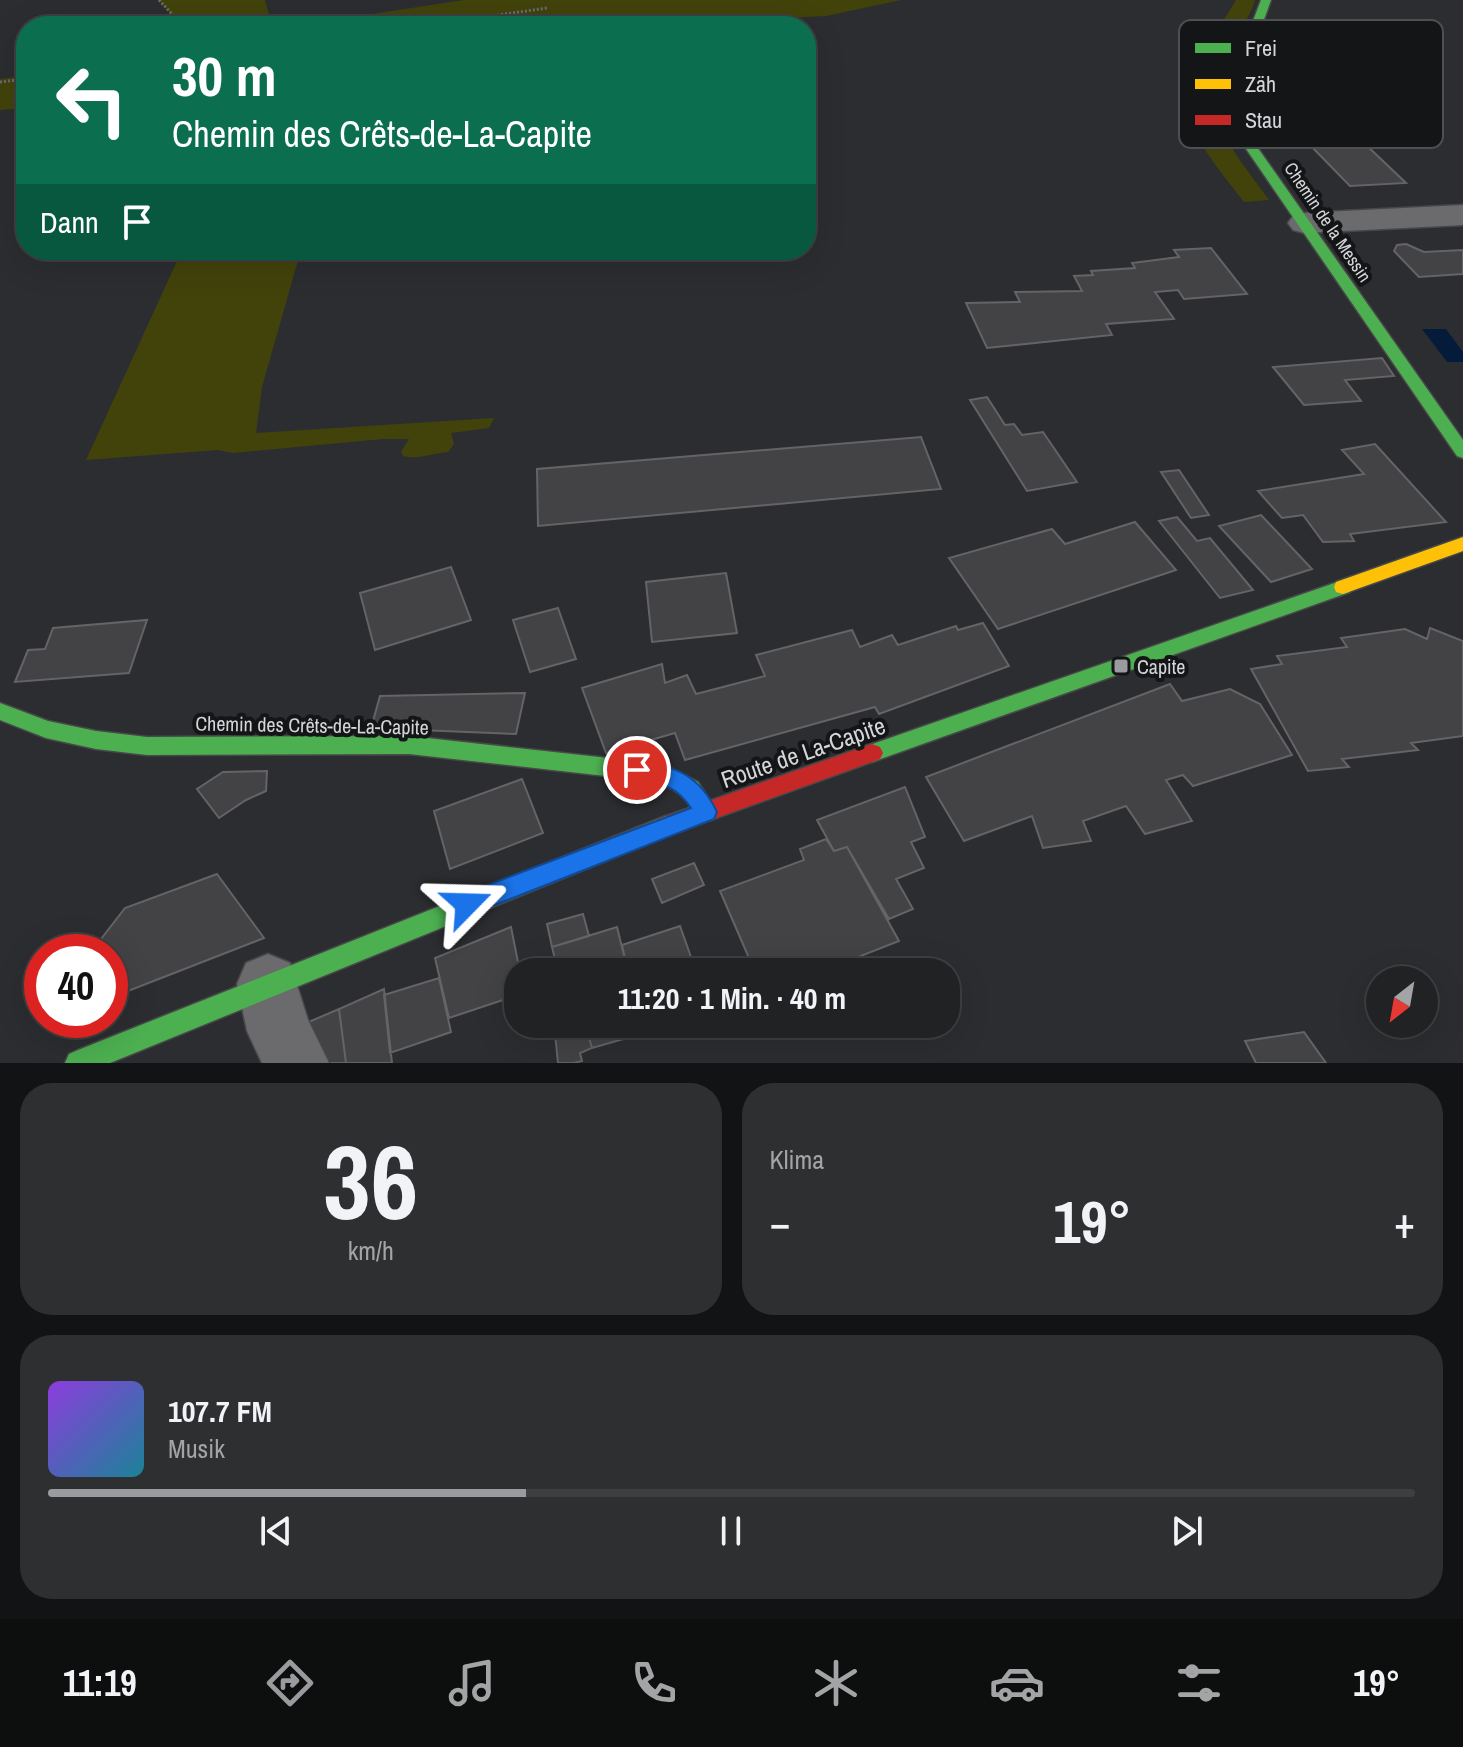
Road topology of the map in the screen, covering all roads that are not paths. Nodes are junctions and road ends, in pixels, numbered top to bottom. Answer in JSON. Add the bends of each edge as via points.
{"nodes":[{"id":1,"x":1266,"y":0,"type":"edge"},
{"id":2,"x":1259,"y":20,"type":"edge"},
{"id":3,"x":1252,"y":148,"type":"edge"},
{"id":4,"x":1463,"y":215,"type":"edge"},
{"id":5,"x":1304,"y":223,"type":"junction"},
{"id":6,"x":1463,"y":452,"type":"edge"},
{"id":7,"x":1463,"y":544,"type":"edge"},
{"id":8,"x":0,"y":711,"type":"edge"},
{"id":9,"x":706,"y":812,"type":"junction"},
{"id":10,"x":268,"y":984,"type":"junction"},
{"id":11,"x":78,"y":1063,"type":"edge"},
{"id":12,"x":297,"y":1063,"type":"edge"}],
"edges":[{"from":1,"to":2,"type":"street","name":"Chemin de la Messin"},
{"from":3,"to":5,"type":"street","name":"Chemin de la Messin"},
{"from":4,"to":5,"type":"street"},
{"from":5,"to":6,"type":"street","name":"Chemin de la Messin"},
{"from":7,"to":9,"type":"street","name":"Route de La-Capite"},
{"from":8,"to":9,"type":"street","name":"Chemin des Crêts-de-La-Capite","via":[[30,726],[128,743],[409,745],[663,773],[690,789]]},
{"from":9,"to":10,"type":"street","name":"Route de La-Capite"},
{"from":10,"to":11,"type":"street","name":"Route de La-Capite"},
{"from":10,"to":12,"type":"street","via":[[279,1031]]}]}
